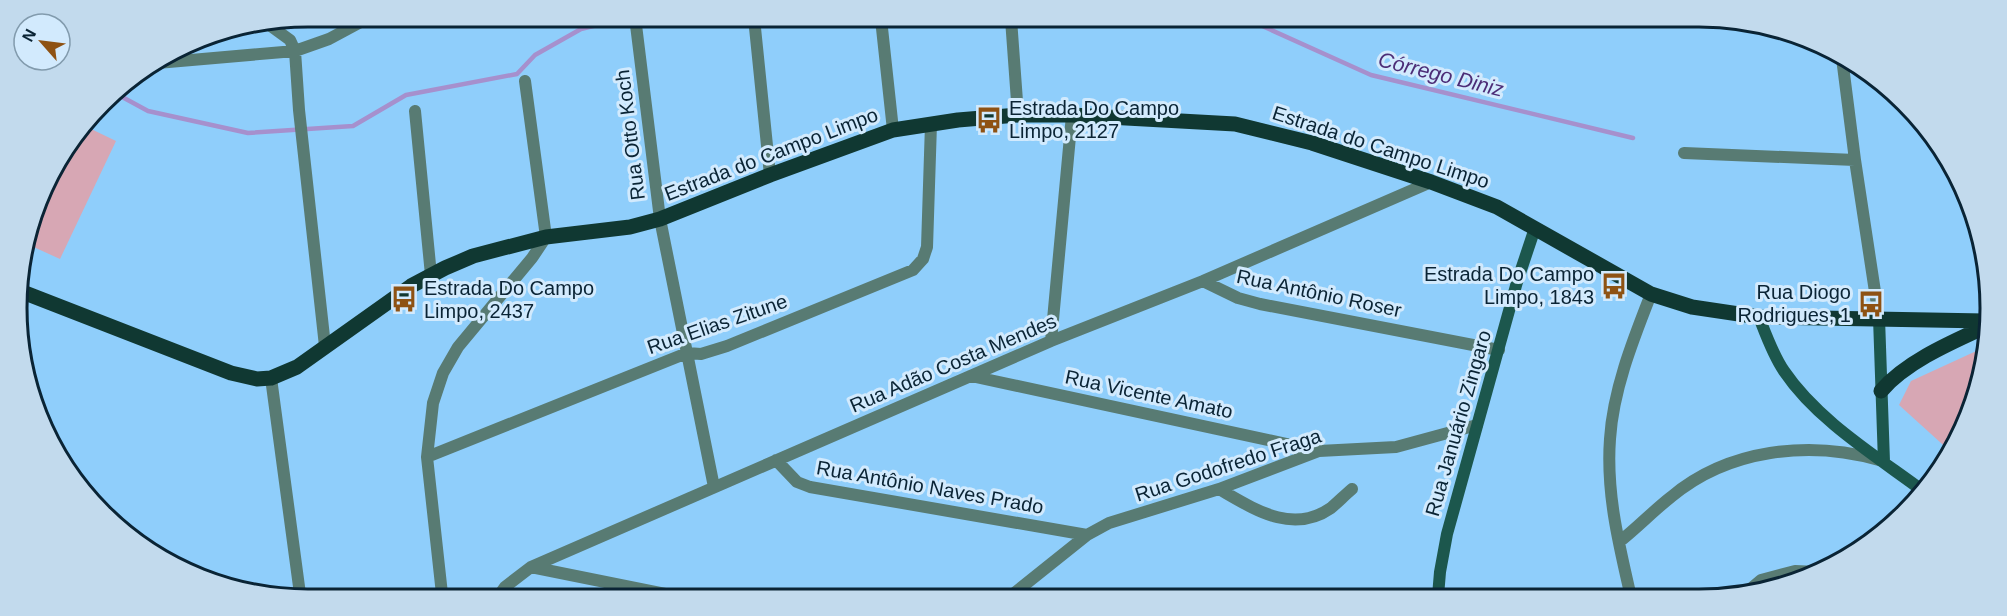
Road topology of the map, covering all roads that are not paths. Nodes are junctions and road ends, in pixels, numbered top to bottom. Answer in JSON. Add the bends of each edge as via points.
{"nodes":[{"id":1,"x":351,"y":27,"type":"edge"},
{"id":2,"x":636,"y":27,"type":"edge"},
{"id":3,"x":755,"y":27,"type":"edge"},
{"id":4,"x":882,"y":27,"type":"edge"},
{"id":5,"x":1012,"y":27,"type":"edge"},
{"id":6,"x":275,"y":29,"type":"edge"},
{"id":7,"x":295,"y":51,"type":"junction"},
{"id":8,"x":173,"y":62,"type":"edge"},
{"id":9,"x":1843,"y":67,"type":"edge"},
{"id":10,"x":525,"y":81,"type":"dead end"},
{"id":11,"x":415,"y":111,"type":"dead end"},
{"id":12,"x":1018,"y":115,"type":"junction"},
{"id":13,"x":1072,"y":115,"type":"junction"},
{"id":14,"x":931,"y":124,"type":"junction"},
{"id":15,"x":893,"y":130,"type":"junction"},
{"id":16,"x":1684,"y":153,"type":"dead end"},
{"id":17,"x":1855,"y":160,"type":"junction"},
{"id":18,"x":770,"y":175,"type":"junction"},
{"id":19,"x":1431,"y":182,"type":"junction"},
{"id":20,"x":660,"y":219,"type":"junction"},
{"id":21,"x":1535,"y":228,"type":"junction"},
{"id":22,"x":546,"y":237,"type":"junction"},
{"id":23,"x":431,"y":275,"type":"junction"},
{"id":24,"x":1203,"y":281,"type":"junction"},
{"id":25,"x":28,"y":294,"type":"edge"},
{"id":26,"x":1651,"y":294,"type":"junction"},
{"id":27,"x":1759,"y":317,"type":"junction"},
{"id":28,"x":1879,"y":318,"type":"junction"},
{"id":29,"x":1979,"y":321,"type":"edge"},
{"id":30,"x":1979,"y":330,"type":"edge"},
{"id":31,"x":1051,"y":341,"type":"junction"},
{"id":32,"x":325,"y":346,"type":"junction"},
{"id":33,"x":1499,"y":350,"type":"junction"},
{"id":34,"x":687,"y":353,"type":"junction"},
{"id":35,"x":971,"y":376,"type":"junction"},
{"id":36,"x":271,"y":378,"type":"junction"},
{"id":37,"x":1881,"y":391,"type":"junction"},
{"id":38,"x":1477,"y":425,"type":"junction"},
{"id":39,"x":1319,"y":451,"type":"junction"},
{"id":40,"x":427,"y":457,"type":"junction"},
{"id":41,"x":776,"y":460,"type":"junction"},
{"id":42,"x":1884,"y":462,"type":"junction"},
{"id":43,"x":1916,"y":486,"type":"edge"},
{"id":44,"x":714,"y":487,"type":"junction"},
{"id":45,"x":1219,"y":489,"type":"junction"},
{"id":46,"x":1352,"y":489,"type":"dead end"},
{"id":47,"x":1087,"y":535,"type":"junction"},
{"id":48,"x":1619,"y":542,"type":"junction"},
{"id":49,"x":531,"y":567,"type":"junction"},
{"id":50,"x":299,"y":589,"type":"edge"},
{"id":51,"x":440,"y":589,"type":"edge"},
{"id":52,"x":504,"y":589,"type":"edge"},
{"id":53,"x":640,"y":589,"type":"edge"},
{"id":54,"x":1021,"y":589,"type":"edge"},
{"id":55,"x":1439,"y":589,"type":"edge"},
{"id":56,"x":1629,"y":589,"type":"edge"}],
"edges":[{"from":1,"to":7,"type":"street"},
{"from":2,"to":20,"type":"street","name":"Rua Otto Koch"},
{"from":3,"to":18,"type":"street"},
{"from":4,"to":15,"type":"street"},
{"from":5,"to":12,"type":"street"},
{"from":6,"to":7,"type":"street","via":[[290,39]]},
{"from":7,"to":8,"type":"street"},
{"from":7,"to":32,"type":"street"},
{"from":9,"to":17,"type":"street"},
{"from":10,"to":22,"type":"street"},
{"from":11,"to":23,"type":"street"},
{"from":12,"to":13,"type":"main road","name":"Estrada do Campo Limpo"},
{"from":12,"to":14,"type":"main road","name":"Estrada do Campo Limpo"},
{"from":13,"to":19,"type":"main road","name":"Estrada do Campo Limpo","via":[[1235,124],[1312,142]]},
{"from":13,"to":31,"type":"street"},
{"from":14,"to":15,"type":"main road","name":"Estrada do Campo Limpo"},
{"from":14,"to":34,"type":"street","name":"Rua Elias Zitune","via":[[927,247],[919,265],[727,346],[701,354]]},
{"from":15,"to":18,"type":"main road","name":"Estrada do Campo Limpo"},
{"from":16,"to":17,"type":"street"},
{"from":17,"to":28,"type":"street"},
{"from":18,"to":20,"type":"main road","name":"Estrada do Campo Limpo"},
{"from":19,"to":21,"type":"main road","name":"Estrada do Campo Limpo","via":[[1497,207]]},
{"from":19,"to":24,"type":"street","name":"Rua Adão Costa Mendes"},
{"from":20,"to":22,"type":"main road","name":"Estrada do Campo Limpo","via":[[630,227]]},
{"from":20,"to":34,"type":"street","name":"Rua Otto Koch"},
{"from":21,"to":26,"type":"main road","name":"Estrada do Campo Limpo"},
{"from":21,"to":33,"type":"street","name":"Rua Januário Zingaro"},
{"from":22,"to":23,"type":"main road","name":"Estrada do Campo Limpo","via":[[473,256]]},
{"from":22,"to":40,"type":"street","via":[[472,327],[448,364],[433,403]]},
{"from":23,"to":32,"type":"main road","name":"Estrada do Campo Limpo"},
{"from":24,"to":31,"type":"street","name":"Rua Adão Costa Mendes"},
{"from":24,"to":33,"type":"street","name":"Rua Antônio Roser","via":[[1260,304]]},
{"from":25,"to":36,"type":"main road","name":"Estrada do Campo Limpo","via":[[231,373]]},
{"from":26,"to":27,"type":"main road","name":"Estrada do Campo Limpo","via":[[1692,307]]},
{"from":26,"to":48,"type":"street","via":[[1618,391],[1610,437],[1611,497]]},
{"from":27,"to":28,"type":"main road","name":"Estrada do Campo Limpo"},
{"from":27,"to":42,"type":"street","via":[[1783,370],[1798,389],[1827,418]]},
{"from":28,"to":29,"type":"main road","name":"Estrada do Campo Limpo"},
{"from":28,"to":37,"type":"street"},
{"from":30,"to":37,"type":"main road","via":[[1909,366]]},
{"from":31,"to":35,"type":"street","name":"Rua Adão Costa Mendes"},
{"from":32,"to":36,"type":"main road","name":"Estrada do Campo Limpo","via":[[297,367]]},
{"from":33,"to":38,"type":"street","name":"Rua Januário Zingaro"},
{"from":34,"to":40,"type":"street","name":"Rua Elias Zitune"},
{"from":34,"to":44,"type":"street","name":"Rua Otto Koch"},
{"from":35,"to":39,"type":"street","name":"Rua Vicente Amato"},
{"from":35,"to":41,"type":"street","name":"Rua Adão Costa Mendes"},
{"from":36,"to":50,"type":"street"},
{"from":37,"to":42,"type":"street"},
{"from":38,"to":39,"type":"street","name":"Rua Godofredo Fraga","via":[[1396,447]]},
{"from":38,"to":55,"type":"street","name":"Rua Januário Zingaro","via":[[1447,534]]},
{"from":39,"to":45,"type":"street","name":"Rua Godofredo Fraga"},
{"from":40,"to":51,"type":"street"},
{"from":41,"to":44,"type":"street","name":"Rua Adão Costa Mendes"},
{"from":41,"to":47,"type":"street","name":"Rua Antônio Naves Prado","via":[[796,482],[810,487]]},
{"from":42,"to":43,"type":"street"},
{"from":42,"to":48,"type":"street","via":[[1852,452],[1822,449],[1757,455],[1711,470],[1688,484]]},
{"from":44,"to":49,"type":"street","name":"Rua Adão Costa Mendes"},
{"from":45,"to":46,"type":"street","via":[[1258,512],[1284,520],[1316,517]]},
{"from":45,"to":47,"type":"street","name":"Rua Godofredo Fraga","via":[[1110,523]]},
{"from":47,"to":54,"type":"street","name":"Rua Godofredo Fraga"},
{"from":48,"to":56,"type":"street"},
{"from":49,"to":52,"type":"street","name":"Rua Adão Costa Mendes"},
{"from":49,"to":53,"type":"street"}]}
